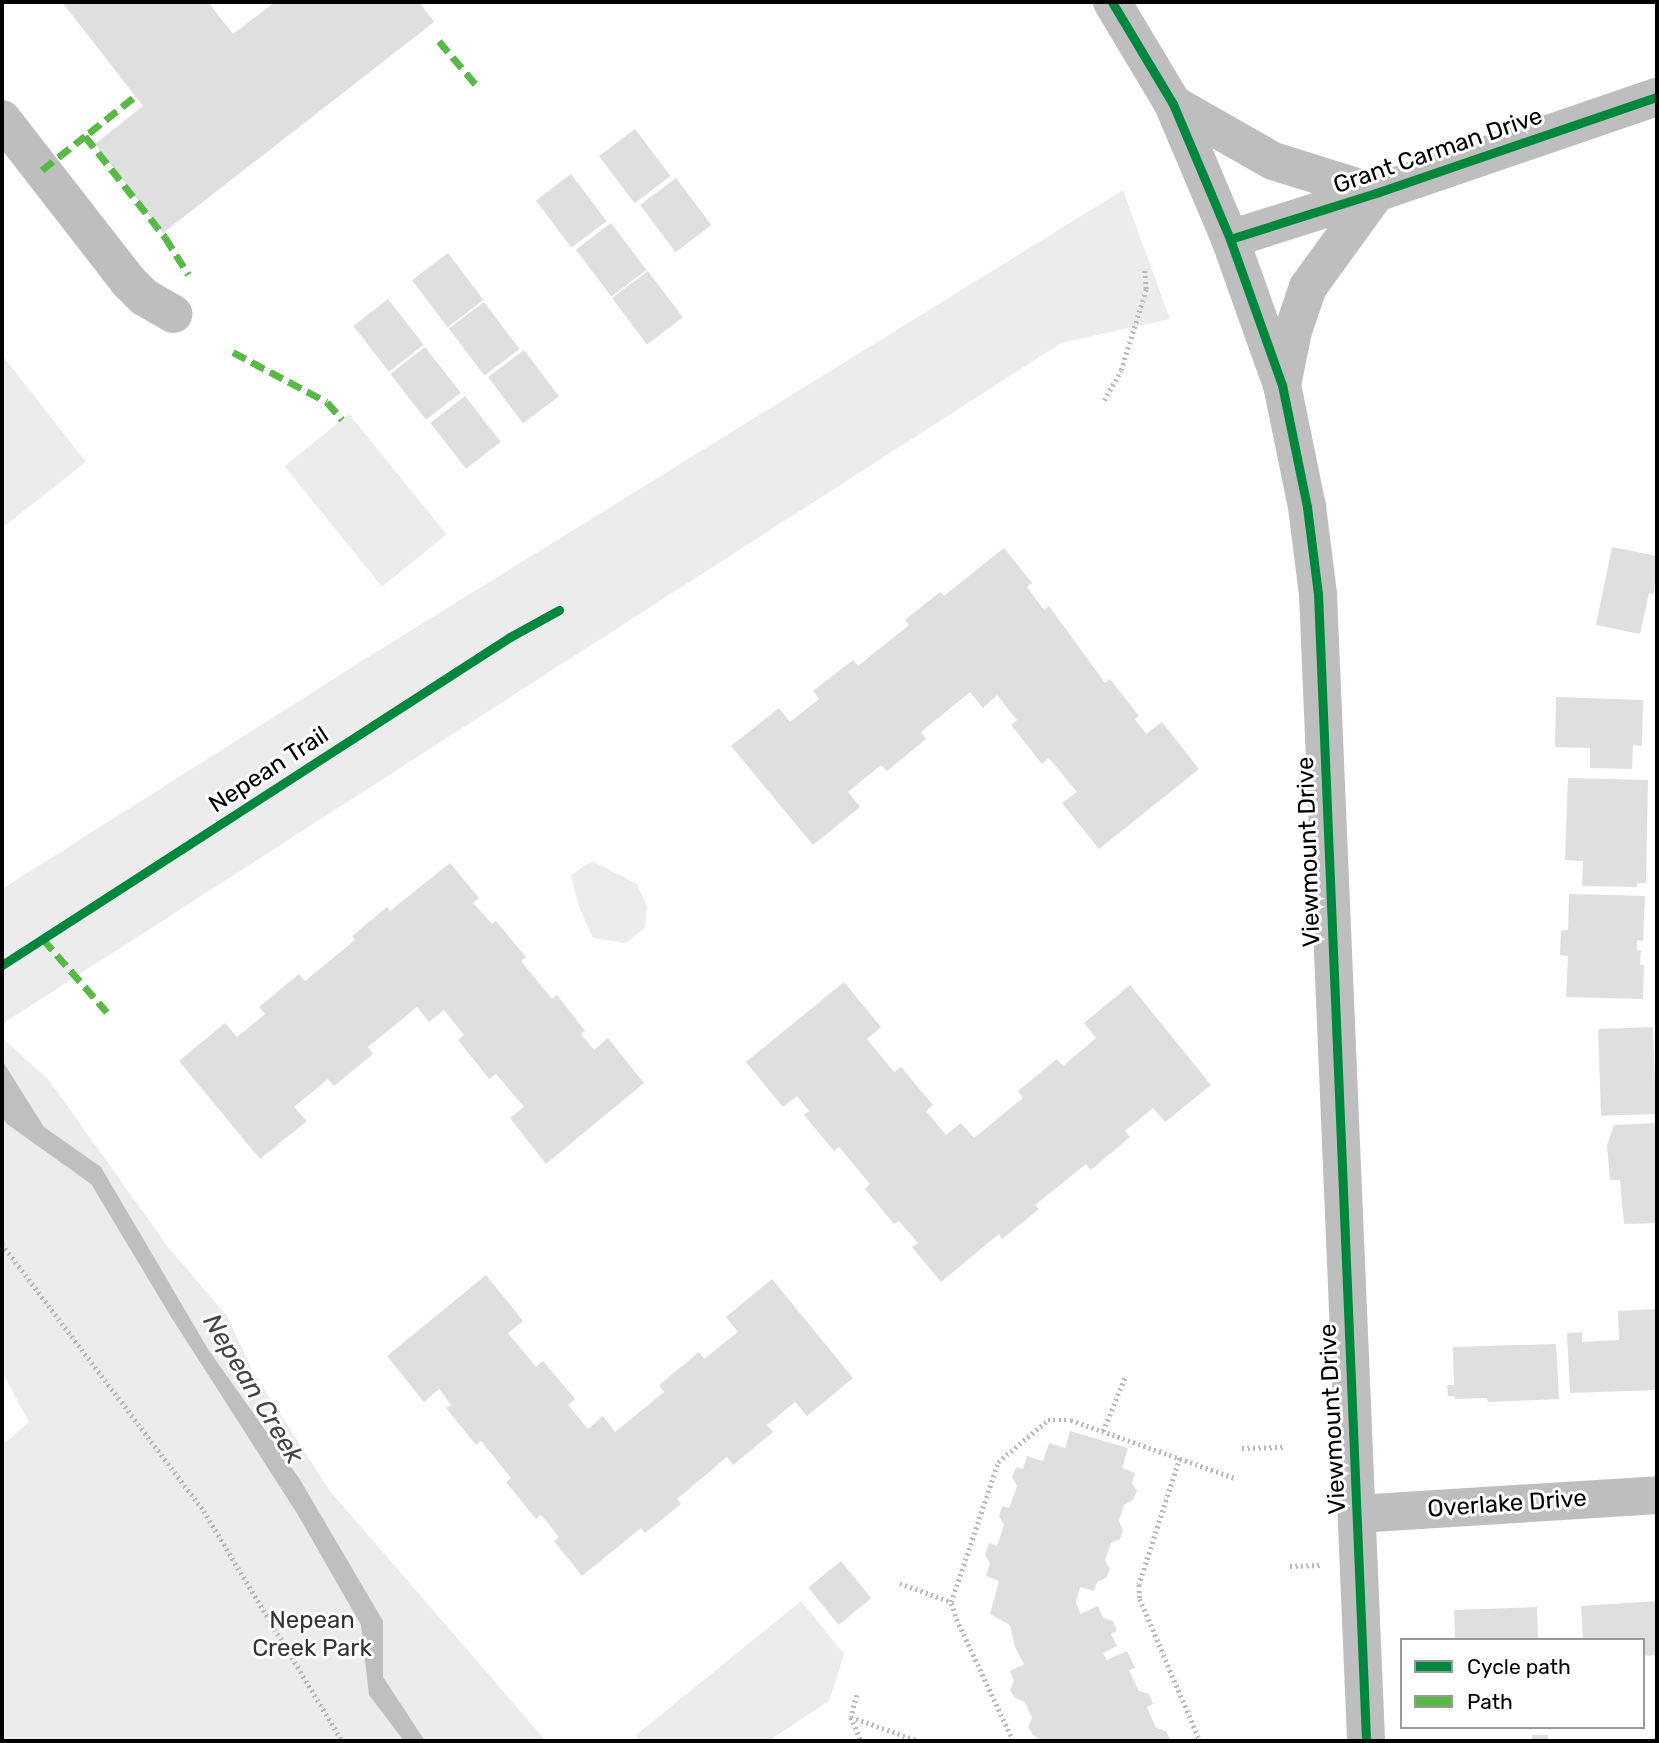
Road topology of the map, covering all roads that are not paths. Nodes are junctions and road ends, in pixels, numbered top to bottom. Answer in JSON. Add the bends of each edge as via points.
{"nodes":[{"id":1,"x":1112,"y":2,"type":"edge"},
{"id":2,"x":1657,"y":97,"type":"edge"},
{"id":3,"x":1173,"y":104,"type":"junction"},
{"id":4,"x":2,"y":119,"type":"edge"},
{"id":5,"x":1376,"y":193,"type":"junction"},
{"id":6,"x":1230,"y":239,"type":"junction"},
{"id":7,"x":173,"y":314,"type":"dead end"},
{"id":8,"x":1282,"y":385,"type":"junction"},
{"id":9,"x":1657,"y":1495,"type":"edge"},
{"id":10,"x":1357,"y":1514,"type":"junction"},
{"id":11,"x":1366,"y":1741,"type":"edge"}],
"edges":[{"from":1,"to":3,"type":"street","name":"Viewmount Drive"},
{"from":2,"to":5,"type":"street","name":"Grant Carman Drive"},
{"from":3,"to":5,"type":"street","via":[[1273,161]]},
{"from":3,"to":6,"type":"street","name":"Viewmount Drive"},
{"from":4,"to":7,"type":"street","via":[[128,281]]},
{"from":5,"to":6,"type":"street","name":"Grant Carman Drive"},
{"from":5,"to":8,"type":"street","via":[[1308,287]]},
{"from":6,"to":8,"type":"street","name":"Viewmount Drive"},
{"from":8,"to":10,"type":"street","name":"Viewmount Drive","via":[[1307,507],[1318,594]]},
{"from":9,"to":10,"type":"street","name":"Overlake Drive"},
{"from":10,"to":11,"type":"street","name":"Viewmount Drive"}]}
